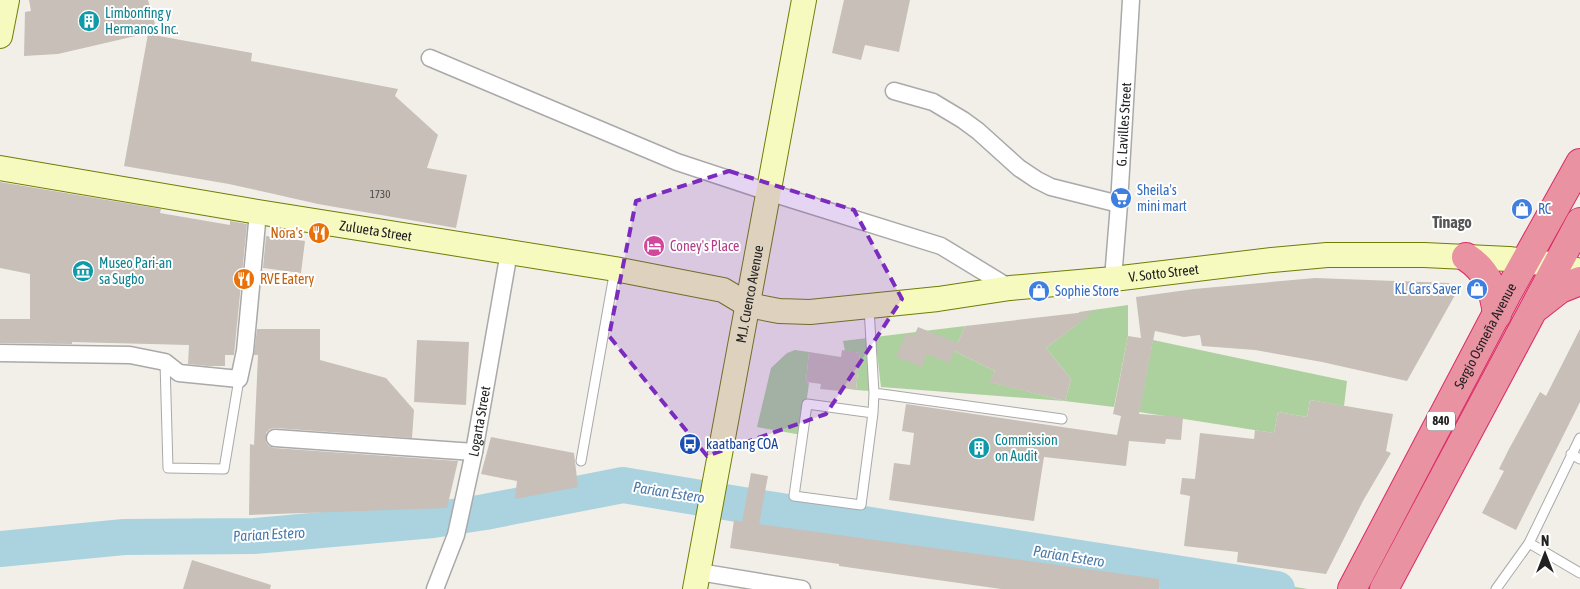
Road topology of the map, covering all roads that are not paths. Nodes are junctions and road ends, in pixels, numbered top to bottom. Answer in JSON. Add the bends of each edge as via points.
{"nodes":[{"id":1,"x":7,"y":0,"type":"edge"},
{"id":2,"x":804,"y":0,"type":"edge"},
{"id":3,"x":1131,"y":0,"type":"edge"},
{"id":4,"x":0,"y":36,"type":"edge"},
{"id":5,"x":430,"y":58,"type":"dead end"},
{"id":6,"x":894,"y":91,"type":"dead end"},
{"id":7,"x":1580,"y":163,"type":"edge"},
{"id":8,"x":0,"y":168,"type":"edge"},
{"id":9,"x":768,"y":192,"type":"junction"},
{"id":10,"x":1119,"y":204,"type":"junction"},
{"id":11,"x":258,"y":212,"type":"junction"},
{"id":12,"x":1579,"y":225,"type":"edge"},
{"id":13,"x":509,"y":252,"type":"junction"},
{"id":14,"x":1466,"y":257,"type":"junction"},
{"id":15,"x":1525,"y":261,"type":"junction"},
{"id":16,"x":1572,"y":264,"type":"edge"},
{"id":17,"x":615,"y":269,"type":"junction"},
{"id":18,"x":1113,"y":279,"type":"junction"},
{"id":19,"x":1580,"y":281,"type":"edge"},
{"id":20,"x":1010,"y":288,"type":"junction"},
{"id":21,"x":748,"y":305,"type":"junction"},
{"id":22,"x":869,"y":306,"type":"junction"},
{"id":23,"x":1533,"y":311,"type":"junction"},
{"id":24,"x":1497,"y":314,"type":"junction"},
{"id":25,"x":0,"y":353,"type":"edge"},
{"id":26,"x":165,"y":362,"type":"junction"},
{"id":27,"x":239,"y":379,"type":"junction"},
{"id":28,"x":874,"y":393,"type":"junction"},
{"id":29,"x":873,"y":413,"type":"junction"},
{"id":30,"x":1062,"y":419,"type":"dead end"},
{"id":31,"x":275,"y":438,"type":"dead end"},
{"id":32,"x":1580,"y":438,"type":"edge"},
{"id":33,"x":474,"y":452,"type":"junction"},
{"id":34,"x":1571,"y":454,"type":"junction"},
{"id":35,"x":1580,"y":458,"type":"edge"},
{"id":36,"x":581,"y":461,"type":"dead end"},
{"id":37,"x":1529,"y":543,"type":"junction"},
{"id":38,"x":1580,"y":573,"type":"edge"},
{"id":39,"x":697,"y":580,"type":"edge"},
{"id":40,"x":1354,"y":585,"type":"edge"},
{"id":41,"x":435,"y":589,"type":"edge"},
{"id":42,"x":802,"y":589,"type":"edge"},
{"id":43,"x":1384,"y":589,"type":"edge"},
{"id":44,"x":1496,"y":589,"type":"edge"}],
"edges":[{"from":1,"to":4,"type":"street"},
{"from":2,"to":9,"type":"street","name":"M.J. Cuenco Avenue"},
{"from":3,"to":10,"type":"street","name":"G. Lavilles Street"},
{"from":5,"to":9,"type":"street","via":[[677,162]]},
{"from":6,"to":10,"type":"street","via":[[933,102],[963,120],[1018,168],[1037,180],[1052,187]]},
{"from":7,"to":15,"type":"highway","name":"Sergio Osmeña Avenue","number":"840"},
{"from":8,"to":11,"type":"street","name":"Zulueta Street"},
{"from":9,"to":20,"type":"street","via":[[941,246]]},
{"from":9,"to":21,"type":"street","name":"M.J. Cuenco Avenue"},
{"from":10,"to":18,"type":"street","name":"G. Lavilles Street"},
{"from":11,"to":13,"type":"street","name":"Zulueta Street"},
{"from":11,"to":27,"type":"street","via":[[245,350]]},
{"from":12,"to":16,"type":"highway","name":"Sergio Osmeña Avenue","number":"840"},
{"from":13,"to":17,"type":"street","name":"Zulueta Street"},
{"from":13,"to":33,"type":"street","name":"Logarta Street"},
{"from":14,"to":15,"type":"street","name":"V. Sotto Street"},
{"from":14,"to":18,"type":"street","name":"V. Sotto Street","via":[[1327,255]]},
{"from":14,"to":24,"type":"highway","via":[[1487,277]]},
{"from":15,"to":16,"type":"street","name":"V. Sotto Street"},
{"from":15,"to":24,"type":"highway","name":"Sergio Osmeña Avenue","number":"840"},
{"from":16,"to":23,"type":"highway","name":"Sergio Osmeña Avenue","number":"840"},
{"from":17,"to":21,"type":"street","name":"Zulueta Street","via":[[723,290]]},
{"from":17,"to":36,"type":"lane"},
{"from":18,"to":20,"type":"street","name":"V. Sotto Street"},
{"from":19,"to":23,"type":"highway","via":[[1554,293]]},
{"from":20,"to":22,"type":"street","name":"V. Sotto Street"},
{"from":21,"to":22,"type":"street","name":"V. Sotto Street","via":[[779,312]]},
{"from":21,"to":39,"type":"street","name":"M.J. Cuenco Avenue"},
{"from":22,"to":28,"type":"lane"},
{"from":23,"to":43,"type":"highway","name":"Sergio Osmeña Avenue","number":"840"},
{"from":24,"to":40,"type":"highway","name":"Sergio Osmeña Avenue","number":"840"},
{"from":25,"to":26,"type":"street","via":[[130,355]]},
{"from":26,"to":27,"type":"street","via":[[179,373]]},
{"from":26,"to":27,"type":"lane","via":[[168,468],[224,469]]},
{"from":28,"to":29,"type":"lane"},
{"from":28,"to":30,"type":"lane"},
{"from":29,"to":29,"type":"lane","via":[[807,404],[794,496],[861,505]]},
{"from":31,"to":33,"type":"street"},
{"from":32,"to":34,"type":"lane"},
{"from":33,"to":41,"type":"street","name":"Logarta Street","via":[[456,535]]},
{"from":34,"to":35,"type":"lane"},
{"from":34,"to":37,"type":"lane"},
{"from":37,"to":38,"type":"lane"},
{"from":37,"to":44,"type":"lane"},
{"from":39,"to":42,"type":"street"}]}
